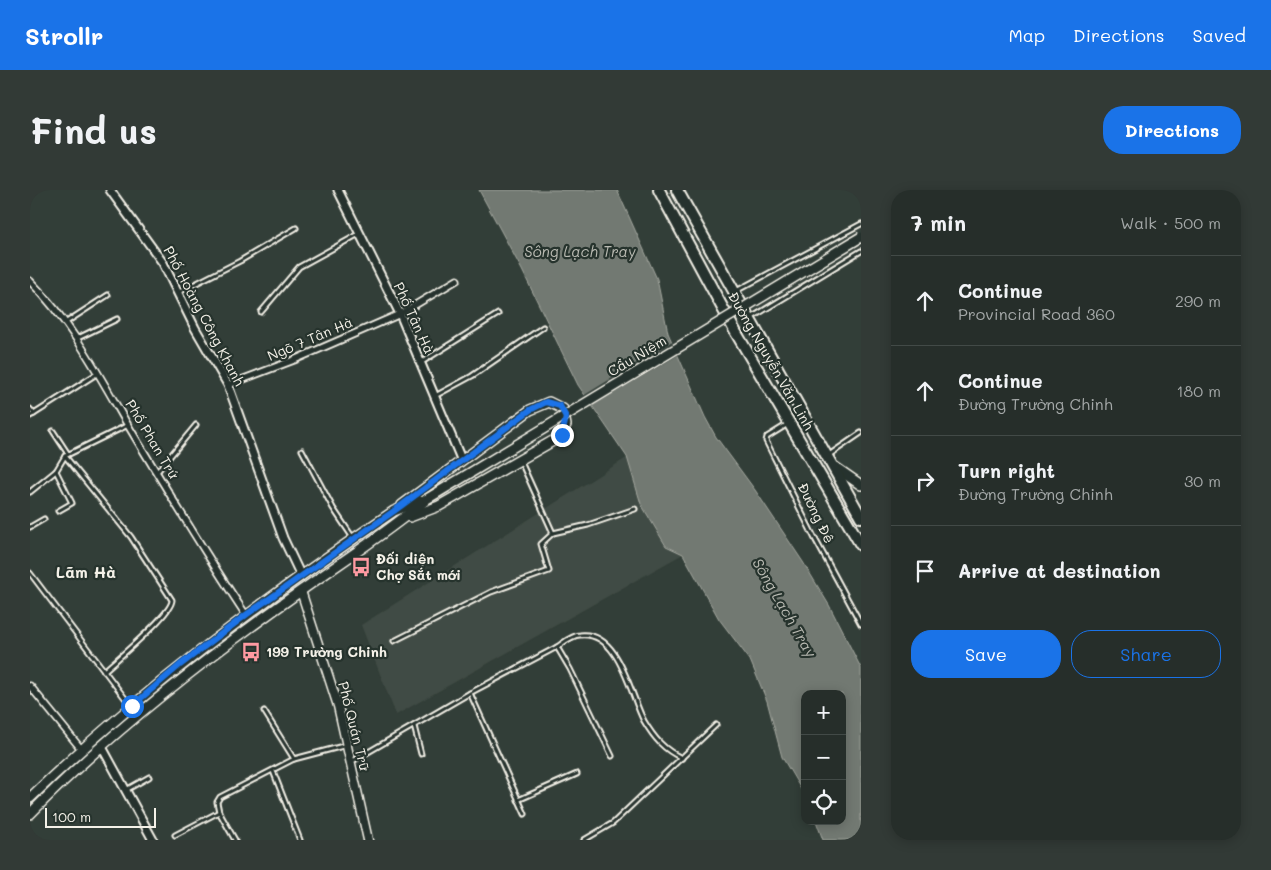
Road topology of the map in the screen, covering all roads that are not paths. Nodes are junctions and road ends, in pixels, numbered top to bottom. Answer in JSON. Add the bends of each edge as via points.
{"nodes":[{"id":1,"x":110,"y":190,"type":"edge"},
{"id":2,"x":338,"y":190,"type":"edge"},
{"id":3,"x":659,"y":190,"type":"edge"},
{"id":4,"x":677,"y":190,"type":"edge"},
{"id":5,"x":861,"y":224,"type":"edge"},
{"id":6,"x":296,"y":228,"type":"dead end"},
{"id":7,"x":360,"y":233,"type":"junction"},
{"id":8,"x":861,"y":237,"type":"edge"},
{"id":9,"x":861,"y":251,"type":"edge"},
{"id":10,"x":457,"y":280,"type":"dead end"},
{"id":11,"x":30,"y":281,"type":"edge"},
{"id":12,"x":178,"y":292,"type":"junction"},
{"id":13,"x":735,"y":292,"type":"junction"},
{"id":14,"x":108,"y":295,"type":"dead end"},
{"id":15,"x":261,"y":312,"type":"dead end"},
{"id":16,"x":400,"y":314,"type":"junction"},
{"id":17,"x":498,"y":314,"type":"dead end"},
{"id":18,"x":117,"y":319,"type":"dead end"},
{"id":19,"x":750,"y":319,"type":"junction"},
{"id":20,"x":64,"y":323,"type":"junction"},
{"id":21,"x":543,"y":327,"type":"dead end"},
{"id":22,"x":76,"y":340,"type":"junction"},
{"id":23,"x":421,"y":363,"type":"junction"},
{"id":24,"x":98,"y":373,"type":"junction"},
{"id":25,"x":228,"y":385,"type":"junction"},
{"id":26,"x":434,"y":397,"type":"junction"},
{"id":27,"x":30,"y":409,"type":"edge"},
{"id":28,"x":32,"y":415,"type":"edge"},
{"id":29,"x":790,"y":422,"type":"junction"},
{"id":30,"x":128,"y":425,"type":"junction"},
{"id":31,"x":196,"y":425,"type":"dead end"},
{"id":32,"x":53,"y":431,"type":"dead end"},
{"id":33,"x":861,"y":433,"type":"edge"},
{"id":34,"x":302,"y":450,"type":"dead end"},
{"id":35,"x":66,"y":455,"type":"junction"},
{"id":36,"x":462,"y":459,"type":"junction"},
{"id":37,"x":520,"y":459,"type":"junction"},
{"id":38,"x":828,"y":459,"type":"junction"},
{"id":39,"x":56,"y":471,"type":"junction"},
{"id":40,"x":157,"y":472,"type":"junction"},
{"id":41,"x":861,"y":485,"type":"edge"},
{"id":42,"x":30,"y":492,"type":"edge"},
{"id":43,"x":427,"y":499,"type":"junction"},
{"id":44,"x":635,"y":509,"type":"dead end"},
{"id":45,"x":58,"y":511,"type":"dead end"},
{"id":46,"x":394,"y":511,"type":"junction"},
{"id":47,"x":860,"y":514,"type":"edge"},
{"id":48,"x":44,"y":519,"type":"dead end"},
{"id":49,"x":403,"y":519,"type":"junction"},
{"id":50,"x":847,"y":519,"type":"junction"},
{"id":51,"x":30,"y":527,"type":"edge"},
{"id":52,"x":553,"y":533,"type":"junction"},
{"id":53,"x":353,"y":539,"type":"junction"},
{"id":54,"x":861,"y":545,"type":"edge"},
{"id":55,"x":30,"y":573,"type":"edge"},
{"id":56,"x":301,"y":576,"type":"junction"},
{"id":57,"x":301,"y":590,"type":"junction"},
{"id":58,"x":246,"y":615,"type":"junction"},
{"id":59,"x":861,"y":624,"type":"edge"},
{"id":60,"x":394,"y":641,"type":"dead end"},
{"id":61,"x":557,"y":647,"type":"junction"},
{"id":62,"x":104,"y":671,"type":"junction"},
{"id":63,"x":30,"y":686,"type":"edge"},
{"id":64,"x":470,"y":693,"type":"junction"},
{"id":65,"x":132,"y":706,"type":"junction"},
{"id":66,"x":264,"y":711,"type":"dead end"},
{"id":67,"x":716,"y":725,"type":"dead end"},
{"id":68,"x":414,"y":726,"type":"junction"},
{"id":69,"x":347,"y":745,"type":"junction"},
{"id":70,"x":102,"y":747,"type":"junction"},
{"id":71,"x":82,"y":750,"type":"junction"},
{"id":72,"x":421,"y":754,"type":"dead end"},
{"id":73,"x":612,"y":756,"type":"dead end"},
{"id":74,"x":682,"y":758,"type":"junction"},
{"id":75,"x":294,"y":759,"type":"junction"},
{"id":76,"x":351,"y":762,"type":"junction"},
{"id":77,"x":272,"y":771,"type":"junction"},
{"id":78,"x":577,"y":774,"type":"dead end"},
{"id":79,"x":149,"y":777,"type":"dead end"},
{"id":80,"x":126,"y":791,"type":"junction"},
{"id":81,"x":30,"y":798,"type":"edge"},
{"id":82,"x":518,"y":800,"type":"junction"},
{"id":83,"x":219,"y":812,"type":"junction"},
{"id":84,"x":30,"y":814,"type":"edge"},
{"id":85,"x":525,"y":814,"type":"dead end"},
{"id":86,"x":175,"y":835,"type":"dead end"},
{"id":87,"x":153,"y":840,"type":"edge"},
{"id":88,"x":235,"y":840,"type":"edge"},
{"id":89,"x":300,"y":840,"type":"edge"},
{"id":90,"x":368,"y":840,"type":"edge"},
{"id":91,"x":584,"y":840,"type":"edge"}],
"edges":[{"from":1,"to":12,"type":"street","name":"Phố Hoàng Công Khanh","via":[[164,263]]},
{"from":2,"to":7,"type":"street","name":"Phố Tân Hà"},
{"from":3,"to":29,"type":"highway","name":"Đường Nguyễn Văn Linh","via":[[735,331]]},
{"from":4,"to":13,"type":"highway","name":"Đường Nguyễn Văn Linh"},
{"from":5,"to":13,"type":"lane"},
{"from":6,"to":12,"type":"lane"},
{"from":7,"to":15,"type":"lane","via":[[299,268]]},
{"from":7,"to":16,"type":"street","name":"Phố Tân Hà"},
{"from":8,"to":43,"type":"main road","name":"Cầu Niệm","bridge":true},
{"from":9,"to":19,"type":"lane"},
{"from":10,"to":16,"type":"street","name":"Ngõ 7 Tân Hà"},
{"from":11,"to":20,"type":"street","name":"Phố Phan Trứ"},
{"from":12,"to":25,"type":"street","name":"Phố Hoàng Công Khanh"},
{"from":13,"to":19,"type":"highway","name":"Đường Nguyễn Văn Linh"},
{"from":14,"to":20,"type":"lane"},
{"from":16,"to":23,"type":"street","name":"Phố Tân Hà"},
{"from":16,"to":25,"type":"street","name":"Ngõ 7 Tân Hà"},
{"from":17,"to":23,"type":"lane"},
{"from":18,"to":22,"type":"lane"},
{"from":19,"to":38,"type":"highway","name":"Đường Nguyễn Văn Linh"},
{"from":20,"to":22,"type":"street","name":"Phố Phan Trứ"},
{"from":21,"to":26,"type":"lane","via":[[492,363]]},
{"from":22,"to":24,"type":"street","name":"Phố Phan Trứ"},
{"from":23,"to":26,"type":"street","name":"Phố Tân Hà"},
{"from":24,"to":28,"type":"lane"},
{"from":24,"to":30,"type":"street","name":"Phố Phan Trứ"},
{"from":25,"to":56,"type":"street","name":"Phố Hoàng Công Khanh","via":[[283,538]]},
{"from":26,"to":36,"type":"street","name":"Phố Tân Hà"},
{"from":27,"to":28,"type":"lane"},
{"from":29,"to":50,"type":"highway","name":"Đường Nguyễn Văn Linh"},
{"from":29,"to":59,"type":"lane","name":"Đường Đê","via":[[767,437],[766,441]]},
{"from":30,"to":35,"type":"lane"},
{"from":30,"to":40,"type":"street","name":"Phố Phan Trứ"},
{"from":31,"to":40,"type":"lane"},
{"from":32,"to":35,"type":"lane"},
{"from":33,"to":38,"type":"lane"},
{"from":34,"to":53,"type":"lane"},
{"from":35,"to":39,"type":"lane"},
{"from":35,"to":62,"type":"lane","via":[[131,537],[172,600],[172,606],[160,620]]},
{"from":36,"to":37,"type":"main road","via":[[541,404],[549,402],[560,406],[566,417],[562,435]]},
{"from":36,"to":46,"type":"main road"},
{"from":37,"to":49,"type":"main road","via":[[440,506]]},
{"from":37,"to":52,"type":"lane"},
{"from":38,"to":41,"type":"main road","via":[[842,474]]},
{"from":38,"to":47,"type":"highway","name":"Đường Nguyễn Văn Linh"},
{"from":39,"to":42,"type":"lane"},
{"from":39,"to":45,"type":"lane","via":[[72,503]]},
{"from":40,"to":58,"type":"street","name":"Phố Phan Trứ","via":[[198,543]]},
{"from":43,"to":46,"type":"main road"},
{"from":43,"to":49,"type":"main road"},
{"from":44,"to":52,"type":"lane"},
{"from":46,"to":53,"type":"main road"},
{"from":47,"to":50,"type":"main road"},
{"from":48,"to":51,"type":"lane"},
{"from":49,"to":57,"type":"main road"},
{"from":50,"to":54,"type":"highway","name":"Đường Nguyễn Văn Linh"},
{"from":52,"to":60,"type":"lane","via":[[541,544],[549,571],[491,592]]},
{"from":53,"to":56,"type":"main road"},
{"from":55,"to":62,"type":"lane"},
{"from":56,"to":58,"type":"main road"},
{"from":57,"to":69,"type":"main road","name":"Phố Quán Trữ"},
{"from":57,"to":70,"type":"main road"},
{"from":58,"to":65,"type":"main road"},
{"from":61,"to":64,"type":"lane"},
{"from":61,"to":73,"type":"lane"},
{"from":61,"to":74,"type":"lane","via":[[575,636],[588,635],[615,652],[644,721],[669,753]]},
{"from":62,"to":65,"type":"lane"},
{"from":63,"to":71,"type":"street"},
{"from":64,"to":68,"type":"lane"},
{"from":64,"to":82,"type":"lane"},
{"from":65,"to":71,"type":"main road"},
{"from":66,"to":75,"type":"lane"},
{"from":67,"to":74,"type":"lane"},
{"from":68,"to":72,"type":"lane"},
{"from":68,"to":76,"type":"lane"},
{"from":69,"to":75,"type":"lane"},
{"from":69,"to":76,"type":"main road","name":"Phố Quán Trữ"},
{"from":70,"to":80,"type":"street"},
{"from":70,"to":84,"type":"main road"},
{"from":71,"to":81,"type":"main road"},
{"from":74,"to":91,"type":"lane","via":[[613,823]]},
{"from":75,"to":77,"type":"lane"},
{"from":76,"to":90,"type":"main road","name":"Phố Quán Trữ"},
{"from":77,"to":83,"type":"lane","via":[[220,797],[217,802]]},
{"from":77,"to":89,"type":"lane"},
{"from":78,"to":82,"type":"lane"},
{"from":79,"to":80,"type":"lane"},
{"from":80,"to":87,"type":"street"},
{"from":82,"to":85,"type":"lane"},
{"from":83,"to":86,"type":"lane"},
{"from":83,"to":88,"type":"lane"}]}
